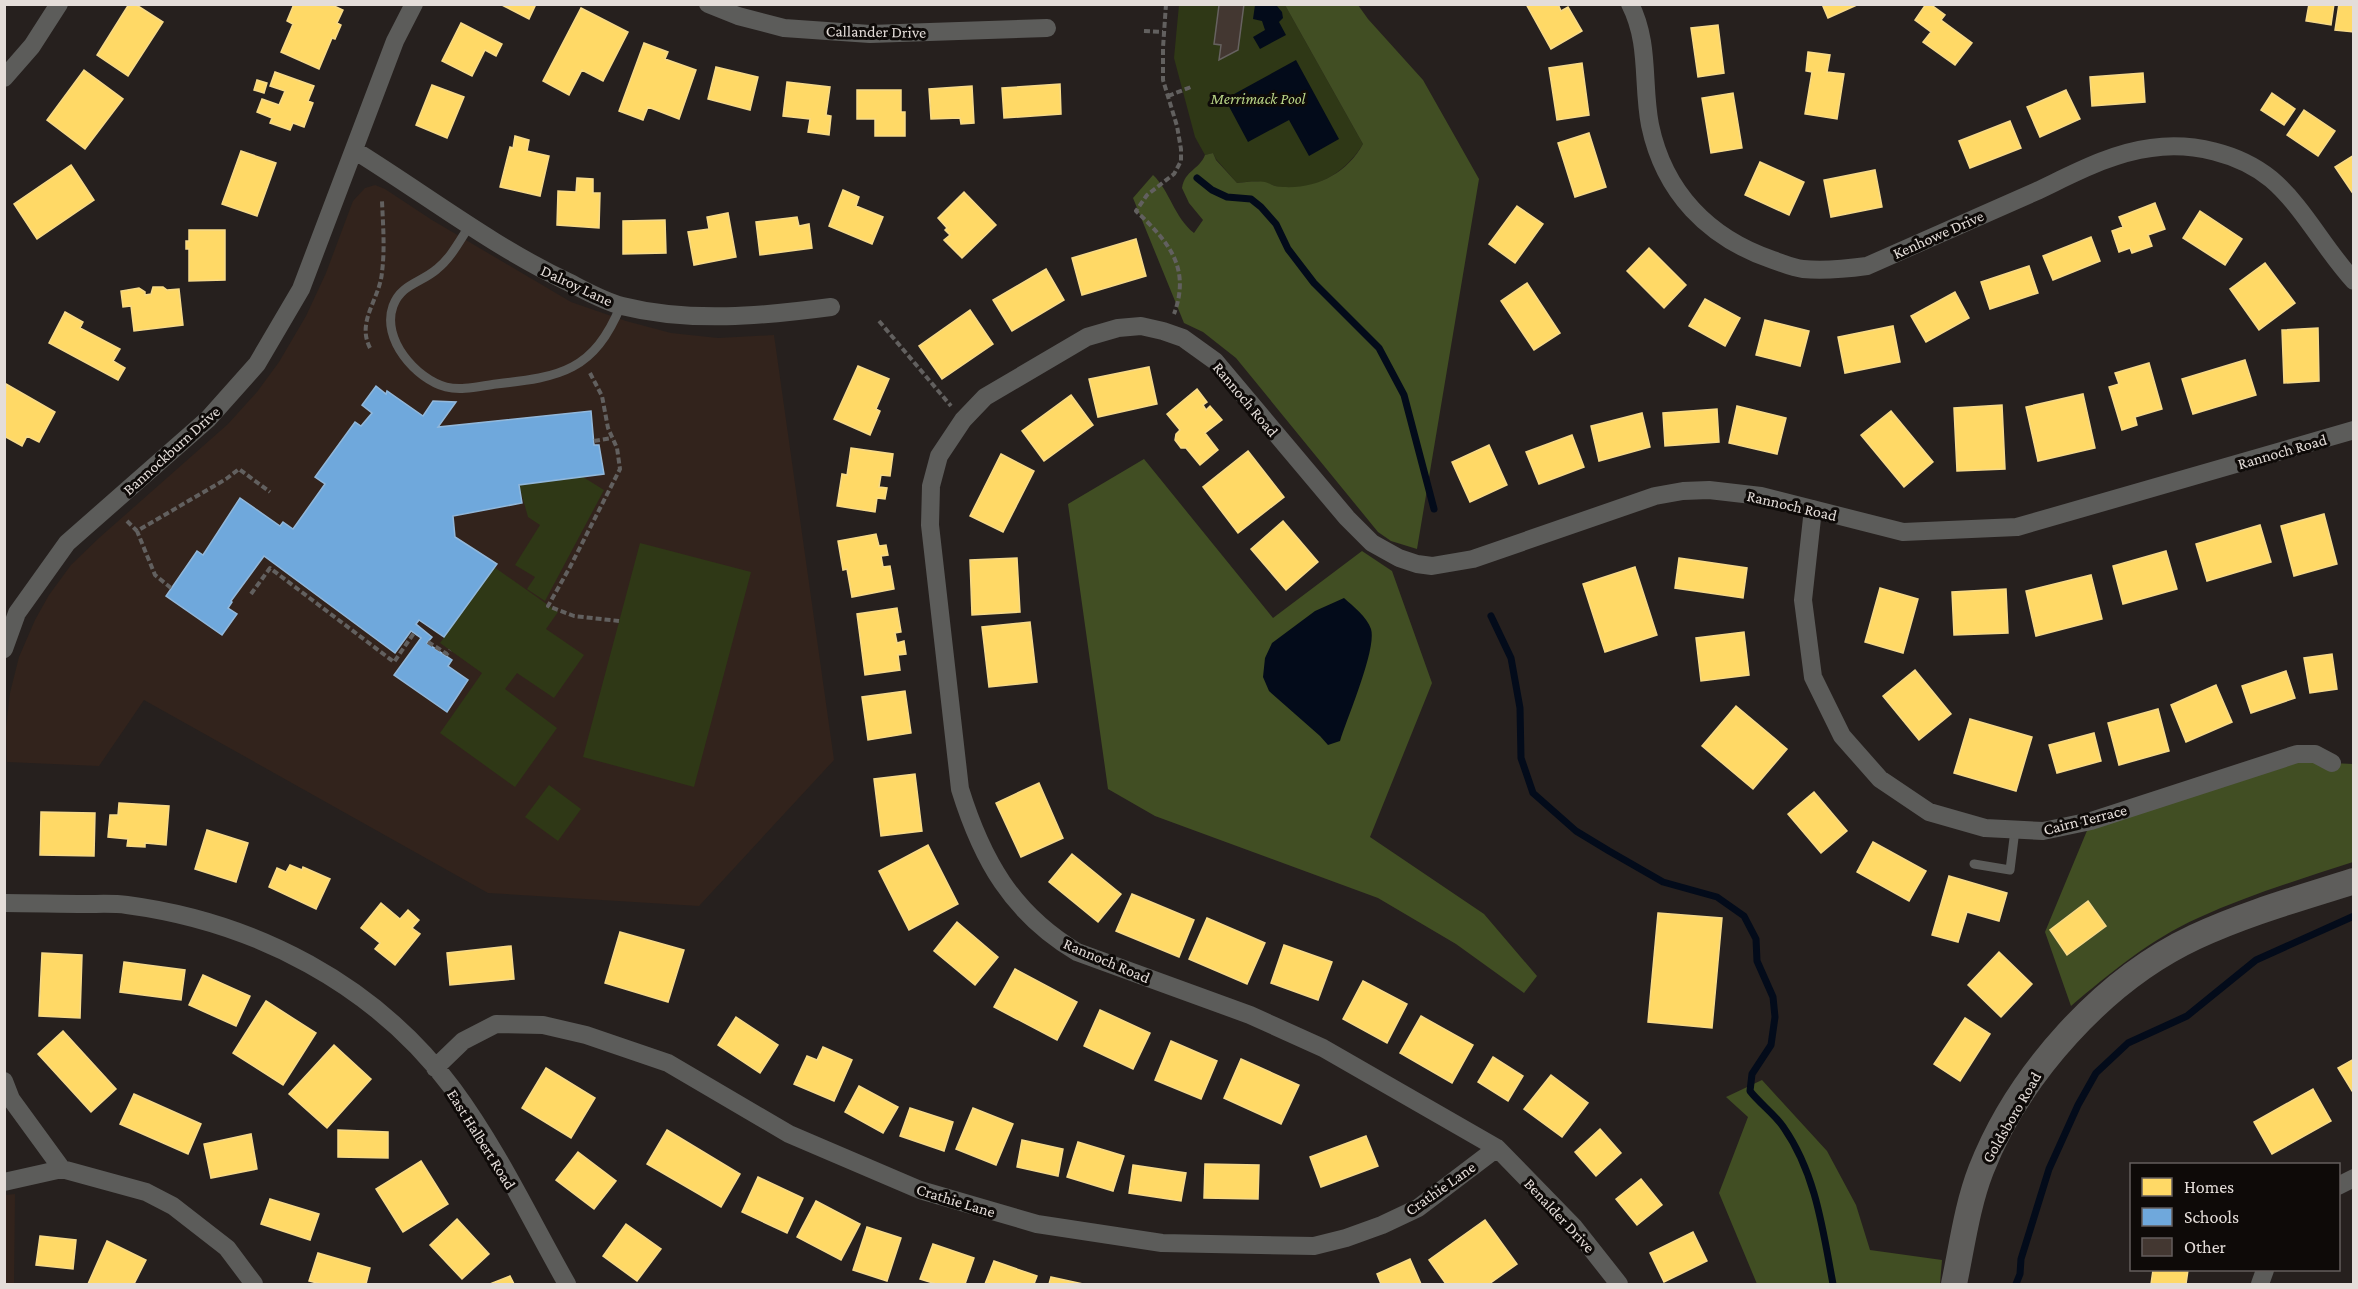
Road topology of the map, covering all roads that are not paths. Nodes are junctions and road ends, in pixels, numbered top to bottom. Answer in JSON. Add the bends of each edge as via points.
{"nodes":[{"id":1,"x":58,"y":4,"type":"edge"},
{"id":2,"x":414,"y":4,"type":"edge"},
{"id":3,"x":708,"y":4,"type":"edge"},
{"id":4,"x":1630,"y":4,"type":"edge"},
{"id":5,"x":1047,"y":28,"type":"dead end"},
{"id":6,"x":4,"y":78,"type":"edge"},
{"id":7,"x":354,"y":150,"type":"junction"},
{"id":8,"x":470,"y":225,"type":"junction"},
{"id":9,"x":2354,"y":281,"type":"edge"},
{"id":10,"x":621,"y":305,"type":"junction"},
{"id":11,"x":831,"y":307,"type":"dead end"},
{"id":12,"x":2354,"y":430,"type":"edge"},
{"id":13,"x":1812,"y":509,"type":"junction"},
{"id":14,"x":4,"y":649,"type":"edge"},
{"id":15,"x":2332,"y":764,"type":"dead end"},
{"id":16,"x":2015,"y":830,"type":"junction"},
{"id":17,"x":1974,"y":864,"type":"dead end"},
{"id":18,"x":2354,"y":881,"type":"edge"},
{"id":19,"x":4,"y":903,"type":"edge"},
{"id":20,"x":435,"y":1068,"type":"junction"},
{"id":21,"x":4,"y":1082,"type":"edge"},
{"id":22,"x":1497,"y":1148,"type":"junction"},
{"id":23,"x":63,"y":1168,"type":"junction"},
{"id":24,"x":2354,"y":1178,"type":"edge"},
{"id":25,"x":4,"y":1182,"type":"edge"},
{"id":26,"x":2340,"y":1185,"type":"edge"},
{"id":27,"x":254,"y":1284,"type":"edge"},
{"id":28,"x":567,"y":1284,"type":"edge"},
{"id":29,"x":1618,"y":1284,"type":"edge"},
{"id":30,"x":1954,"y":1284,"type":"edge"}],
"edges":[{"from":1,"to":6,"type":"street","via":[[32,46]]},
{"from":2,"to":7,"type":"street","name":"Bannockburn Drive","via":[[395,41]]},
{"from":3,"to":5,"type":"street","name":"Callander Drive","via":[[784,28],[870,34]]},
{"from":4,"to":9,"type":"street","name":"Kenhowe Drive","via":[[1644,48],[1649,121],[1665,171],[1694,213],[1754,254],[1801,269],[1867,266],[2107,159],[2151,148],[2190,147],[2227,155],[2271,179]]},
{"from":7,"to":8,"type":"street","name":"Dalroy Lane"},
{"from":7,"to":14,"type":"street","name":"Bannockburn Drive","via":[[301,289],[257,364],[208,419],[67,543],[17,613]]},
{"from":8,"to":10,"type":"street","name":"Dalroy Lane","via":[[539,268]]},
{"from":8,"to":10,"type":"lane","via":[[443,263],[402,291],[393,308],[392,330],[401,351],[437,384],[463,388],[559,374],[601,344]]},
{"from":10,"to":11,"type":"street","name":"Dalroy Lane","via":[[700,316]]},
{"from":12,"to":13,"type":"street","name":"Rannoch Road","via":[[2018,527],[1904,532]]},
{"from":13,"to":16,"type":"street","name":"Cairn Terrace","via":[[1803,600],[1813,677],[1842,736],[1880,779],[1929,812],[1985,828]]},
{"from":13,"to":22,"type":"street","name":"Rannoch Road","via":[[1761,496],[1683,491],[1655,496],[1473,559],[1432,566],[1417,564],[1372,543],[1347,518],[1215,361],[1183,338],[1141,327],[1118,328],[1087,337],[985,397],[963,420],[939,456],[931,486],[930,525],[960,789],[982,851],[1003,886],[1053,937],[1077,952],[1250,1016],[1323,1048]]},
{"from":15,"to":16,"type":"street","name":"Cairn Terrace","via":[[2315,754],[2296,754],[2091,820],[2043,831]]},
{"from":16,"to":17,"type":"lane","via":[[2010,870]]},
{"from":18,"to":30,"type":"main road","name":"Goldsboro Road","via":[[2194,937],[2116,988],[2076,1024],[2019,1097],[1981,1169]]},
{"from":19,"to":20,"type":"street","name":"East Halbert Road","via":[[124,905],[182,914],[237,931],[290,953],[343,984],[391,1021]]},
{"from":20,"to":22,"type":"street","name":"Crathie Lane","via":[[463,1041],[496,1024],[543,1025],[586,1035],[668,1063],[789,1134],[920,1190],[1037,1224],[1162,1243],[1314,1246],[1346,1238],[1418,1208]]},
{"from":20,"to":28,"type":"street","name":"East Halbert Road","via":[[493,1150]]},
{"from":21,"to":23,"type":"street","via":[[11,1099]]},
{"from":22,"to":29,"type":"street","name":"Benalder Drive","via":[[1574,1227]]},
{"from":23,"to":25,"type":"street"},
{"from":23,"to":27,"type":"street","via":[[146,1192],[173,1206],[227,1248]]},
{"from":24,"to":26,"type":"street"}]}
